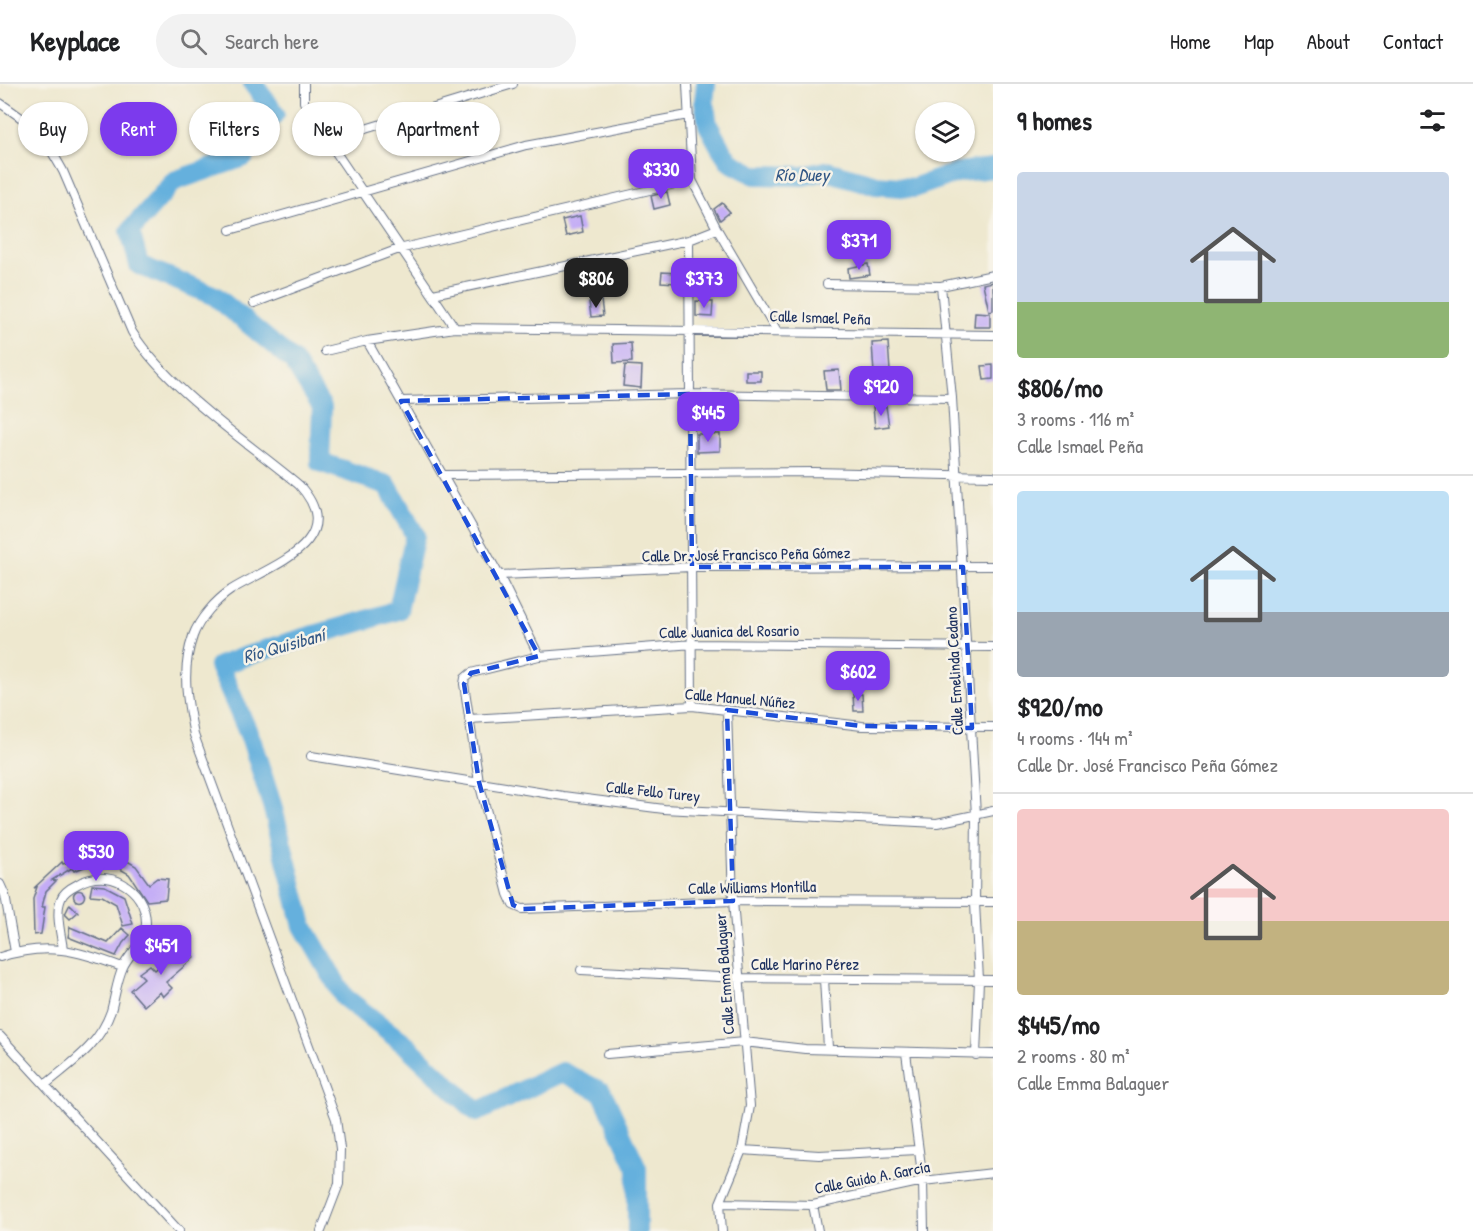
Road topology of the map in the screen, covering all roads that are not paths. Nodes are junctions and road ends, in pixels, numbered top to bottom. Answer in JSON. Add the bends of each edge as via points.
{"nodes":[{"id":1,"x":305,"y":84,"type":"edge"},
{"id":2,"x":513,"y":84,"type":"edge"},
{"id":3,"x":687,"y":84,"type":"edge"},
{"id":4,"x":304,"y":102,"type":"edge"},
{"id":5,"x":0,"y":103,"type":"edge"},
{"id":6,"x":688,"y":115,"type":"junction"},
{"id":7,"x":364,"y":129,"type":"edge"},
{"id":8,"x":339,"y":156,"type":"edge"},
{"id":9,"x":692,"y":180,"type":"junction"},
{"id":10,"x":363,"y":193,"type":"junction"},
{"id":11,"x":717,"y":229,"type":"junction"},
{"id":12,"x":230,"y":230,"type":"dead end"},
{"id":13,"x":689,"y":240,"type":"junction"},
{"id":14,"x":399,"y":249,"type":"junction"},
{"id":15,"x":993,"y":275,"type":"edge"},
{"id":16,"x":827,"y":284,"type":"dead end"},
{"id":17,"x":940,"y":286,"type":"junction"},
{"id":18,"x":433,"y":294,"type":"junction"},
{"id":19,"x":254,"y":303,"type":"dead end"},
{"id":20,"x":454,"y":328,"type":"junction"},
{"id":21,"x":690,"y":329,"type":"junction"},
{"id":22,"x":777,"y":331,"type":"junction"},
{"id":23,"x":993,"y":335,"type":"edge"},
{"id":24,"x":945,"y":336,"type":"junction"},
{"id":25,"x":367,"y":341,"type":"junction"},
{"id":26,"x":325,"y":351,"type":"dead end"},
{"id":27,"x":690,"y":394,"type":"junction"},
{"id":28,"x":952,"y":398,"type":"junction"},
{"id":29,"x":401,"y":401,"type":"junction"},
{"id":30,"x":689,"y":474,"type":"junction"},
{"id":31,"x":443,"y":475,"type":"junction"},
{"id":32,"x":957,"y":476,"type":"junction"},
{"id":33,"x":993,"y":476,"type":"edge"},
{"id":34,"x":993,"y":566,"type":"edge"},
{"id":35,"x":692,"y":567,"type":"junction"},
{"id":36,"x":963,"y":567,"type":"junction"},
{"id":37,"x":499,"y":575,"type":"junction"},
{"id":38,"x":693,"y":644,"type":"junction"},
{"id":39,"x":967,"y":647,"type":"junction"},
{"id":40,"x":993,"y":647,"type":"edge"},
{"id":41,"x":539,"y":656,"type":"junction"},
{"id":42,"x":692,"y":706,"type":"junction"},
{"id":43,"x":727,"y":710,"type":"junction"},
{"id":44,"x":470,"y":720,"type":"junction"},
{"id":45,"x":993,"y":727,"type":"edge"},
{"id":46,"x":972,"y":728,"type":"junction"},
{"id":47,"x":311,"y":756,"type":"dead end"},
{"id":48,"x":479,"y":782,"type":"junction"},
{"id":49,"x":993,"y":811,"type":"edge"},
{"id":50,"x":732,"y":812,"type":"junction"},
{"id":51,"x":976,"y":815,"type":"junction"},
{"id":52,"x":0,"y":884,"type":"edge"},
{"id":53,"x":733,"y":901,"type":"junction"},
{"id":54,"x":975,"y":903,"type":"junction"},
{"id":55,"x":993,"y":903,"type":"edge"},
{"id":56,"x":63,"y":949,"type":"junction"},
{"id":57,"x":15,"y":952,"type":"junction"},
{"id":58,"x":0,"y":957,"type":"edge"},
{"id":59,"x":122,"y":967,"type":"junction"},
{"id":60,"x":581,"y":970,"type":"dead end"},
{"id":61,"x":739,"y":978,"type":"junction"},
{"id":62,"x":824,"y":979,"type":"junction"},
{"id":63,"x":979,"y":980,"type":"junction"},
{"id":64,"x":993,"y":980,"type":"edge"},
{"id":65,"x":0,"y":1036,"type":"edge"},
{"id":66,"x":744,"y":1042,"type":"junction"},
{"id":67,"x":828,"y":1048,"type":"junction"},
{"id":68,"x":906,"y":1053,"type":"junction"},
{"id":69,"x":607,"y":1054,"type":"dead end"},
{"id":70,"x":993,"y":1054,"type":"edge"},
{"id":71,"x":976,"y":1055,"type":"junction"},
{"id":72,"x":45,"y":1085,"type":"junction"},
{"id":73,"x":741,"y":1150,"type":"junction"},
{"id":74,"x":917,"y":1150,"type":"junction"},
{"id":75,"x":993,"y":1173,"type":"edge"},
{"id":76,"x":923,"y":1181,"type":"junction"},
{"id":77,"x":720,"y":1203,"type":"junction"},
{"id":78,"x":813,"y":1205,"type":"junction"},
{"id":79,"x":179,"y":1231,"type":"edge"},
{"id":80,"x":321,"y":1231,"type":"edge"},
{"id":81,"x":722,"y":1231,"type":"edge"},
{"id":82,"x":818,"y":1231,"type":"edge"},
{"id":83,"x":924,"y":1231,"type":"edge"}],
"edges":[{"from":1,"to":4,"type":"street"},
{"from":2,"to":7,"type":"street"},
{"from":3,"to":6,"type":"street"},
{"from":5,"to":80,"type":"street","via":[[37,128],[50,148],[127,322],[145,352],[169,377],[300,485],[314,507],[313,536],[300,550],[228,592],[207,613],[193,635],[184,675],[194,735],[336,1119],[339,1184]]},
{"from":6,"to":9,"type":"street"},
{"from":6,"to":10,"type":"street","via":[[525,144]]},
{"from":8,"to":10,"type":"street"},
{"from":9,"to":11,"type":"street"},
{"from":9,"to":14,"type":"street"},
{"from":10,"to":12,"type":"street"},
{"from":10,"to":14,"type":"street"},
{"from":11,"to":13,"type":"street"},
{"from":11,"to":22,"type":"street"},
{"from":13,"to":18,"type":"street"},
{"from":13,"to":21,"type":"street"},
{"from":14,"to":18,"type":"street"},
{"from":14,"to":19,"type":"street"},
{"from":15,"to":17,"type":"street"},
{"from":16,"to":17,"type":"street"},
{"from":17,"to":24,"type":"street","name":"Calle Emelinda Cedano"},
{"from":18,"to":20,"type":"street"},
{"from":20,"to":21,"type":"street","name":"Calle Ismael Peña"},
{"from":20,"to":25,"type":"street","name":"Calle Ismael Peña"},
{"from":21,"to":22,"type":"street","name":"Calle Ismael Peña"},
{"from":21,"to":27,"type":"street"},
{"from":22,"to":24,"type":"street","name":"Calle Ismael Peña"},
{"from":23,"to":24,"type":"street","name":"Calle Ismael Peña"},
{"from":24,"to":28,"type":"street","name":"Calle Emelinda Cedano"},
{"from":25,"to":26,"type":"street","name":"Calle Ismael Peña"},
{"from":25,"to":29,"type":"street"},
{"from":27,"to":28,"type":"street"},
{"from":27,"to":29,"type":"street"},
{"from":27,"to":30,"type":"street"},
{"from":28,"to":32,"type":"street","name":"Calle Emelinda Cedano"},
{"from":29,"to":31,"type":"street"},
{"from":30,"to":31,"type":"street"},
{"from":30,"to":32,"type":"street"},
{"from":30,"to":35,"type":"street"},
{"from":31,"to":37,"type":"street"},
{"from":32,"to":33,"type":"street"},
{"from":32,"to":36,"type":"street","name":"Calle Emelinda Cedano"},
{"from":34,"to":36,"type":"street","name":"Calle Dr. José Francisco Peña Gómez"},
{"from":35,"to":36,"type":"street","name":"Calle Dr. José Francisco Peña Gómez"},
{"from":35,"to":37,"type":"street","name":"Calle Dr. José Francisco Peña Gómez"},
{"from":35,"to":38,"type":"street"},
{"from":36,"to":39,"type":"street","name":"Calle Emelinda Cedano"},
{"from":37,"to":41,"type":"street"},
{"from":38,"to":39,"type":"street","name":"Calle Juanica del Rosario"},
{"from":38,"to":41,"type":"street","name":"Calle Juanica del Rosario"},
{"from":38,"to":42,"type":"street"},
{"from":39,"to":40,"type":"street","name":"Calle Juanica del Rosario"},
{"from":39,"to":46,"type":"street","name":"Calle Emelinda Cedano"},
{"from":41,"to":44,"type":"street","name":"Calle Juanica del Rosario","via":[[471,673],[465,678]]},
{"from":42,"to":43,"type":"street","name":"Calle Manuel Núñez"},
{"from":42,"to":44,"type":"street","name":"Calle Manuel Núñez"},
{"from":43,"to":46,"type":"street","name":"Calle Manuel Núñez","via":[[862,726]]},
{"from":43,"to":50,"type":"street","name":"Calle Emma Balaguer"},
{"from":44,"to":48,"type":"street"},
{"from":45,"to":46,"type":"street","name":"Calle Manuel Núñez"},
{"from":46,"to":51,"type":"street","name":"Calle Emelinda Cedano"},
{"from":47,"to":48,"type":"street","name":"Calle Fello Turey"},
{"from":48,"to":50,"type":"street","name":"Calle Fello Turey","via":[[663,809]]},
{"from":48,"to":53,"type":"street","name":"Calle Williams Montilla","via":[[513,905],[522,909]]},
{"from":49,"to":51,"type":"street","name":"Calle Fello Turey"},
{"from":50,"to":51,"type":"street","name":"Calle Fello Turey","via":[[937,824]]},
{"from":50,"to":53,"type":"street","name":"Calle Emma Balaguer"},
{"from":51,"to":54,"type":"street","name":"Calle Emelinda Cedano"},
{"from":52,"to":57,"type":"street"},
{"from":53,"to":54,"type":"street","name":"Calle Williams Montilla"},
{"from":53,"to":61,"type":"street","name":"Calle Emma Balaguer"},
{"from":54,"to":55,"type":"street","name":"Calle Williams Montilla"},
{"from":54,"to":63,"type":"street","name":"Calle Emelinda Cedano"},
{"from":56,"to":57,"type":"street"},
{"from":56,"to":59,"type":"street"},
{"from":56,"to":59,"type":"street","via":[[59,926],[61,897],[88,878],[115,878],[132,890],[146,923],[142,940]]},
{"from":57,"to":58,"type":"street"},
{"from":59,"to":72,"type":"street","via":[[99,1039]]},
{"from":60,"to":61,"type":"street","name":"Calle Marino Pérez"},
{"from":61,"to":62,"type":"street","name":"Calle Marino Pérez"},
{"from":61,"to":66,"type":"street","name":"Calle Emma Balaguer"},
{"from":62,"to":63,"type":"street","name":"Calle Marino Pérez"},
{"from":62,"to":67,"type":"street"},
{"from":63,"to":64,"type":"street","name":"Calle Marino Pérez"},
{"from":63,"to":71,"type":"street","name":"Calle Emelinda Cedano"},
{"from":65,"to":72,"type":"street"},
{"from":66,"to":67,"type":"street"},
{"from":66,"to":69,"type":"street"},
{"from":66,"to":73,"type":"street","name":"Calle Emma Balaguer","via":[[750,1106]]},
{"from":67,"to":68,"type":"street"},
{"from":68,"to":71,"type":"street"},
{"from":68,"to":74,"type":"street"},
{"from":70,"to":71,"type":"street"},
{"from":72,"to":79,"type":"street"},
{"from":73,"to":74,"type":"street","via":[[819,1155]]},
{"from":73,"to":77,"type":"street","name":"Calle Emma Balaguer"},
{"from":74,"to":76,"type":"street"},
{"from":75,"to":76,"type":"street","name":"Calle Guido A. García"},
{"from":76,"to":78,"type":"street","name":"Calle Guido A. García"},
{"from":76,"to":83,"type":"street"},
{"from":77,"to":78,"type":"street","name":"Calle Guido A. García"},
{"from":77,"to":81,"type":"street","name":"Calle Emma Balaguer"},
{"from":78,"to":82,"type":"street"}]}
